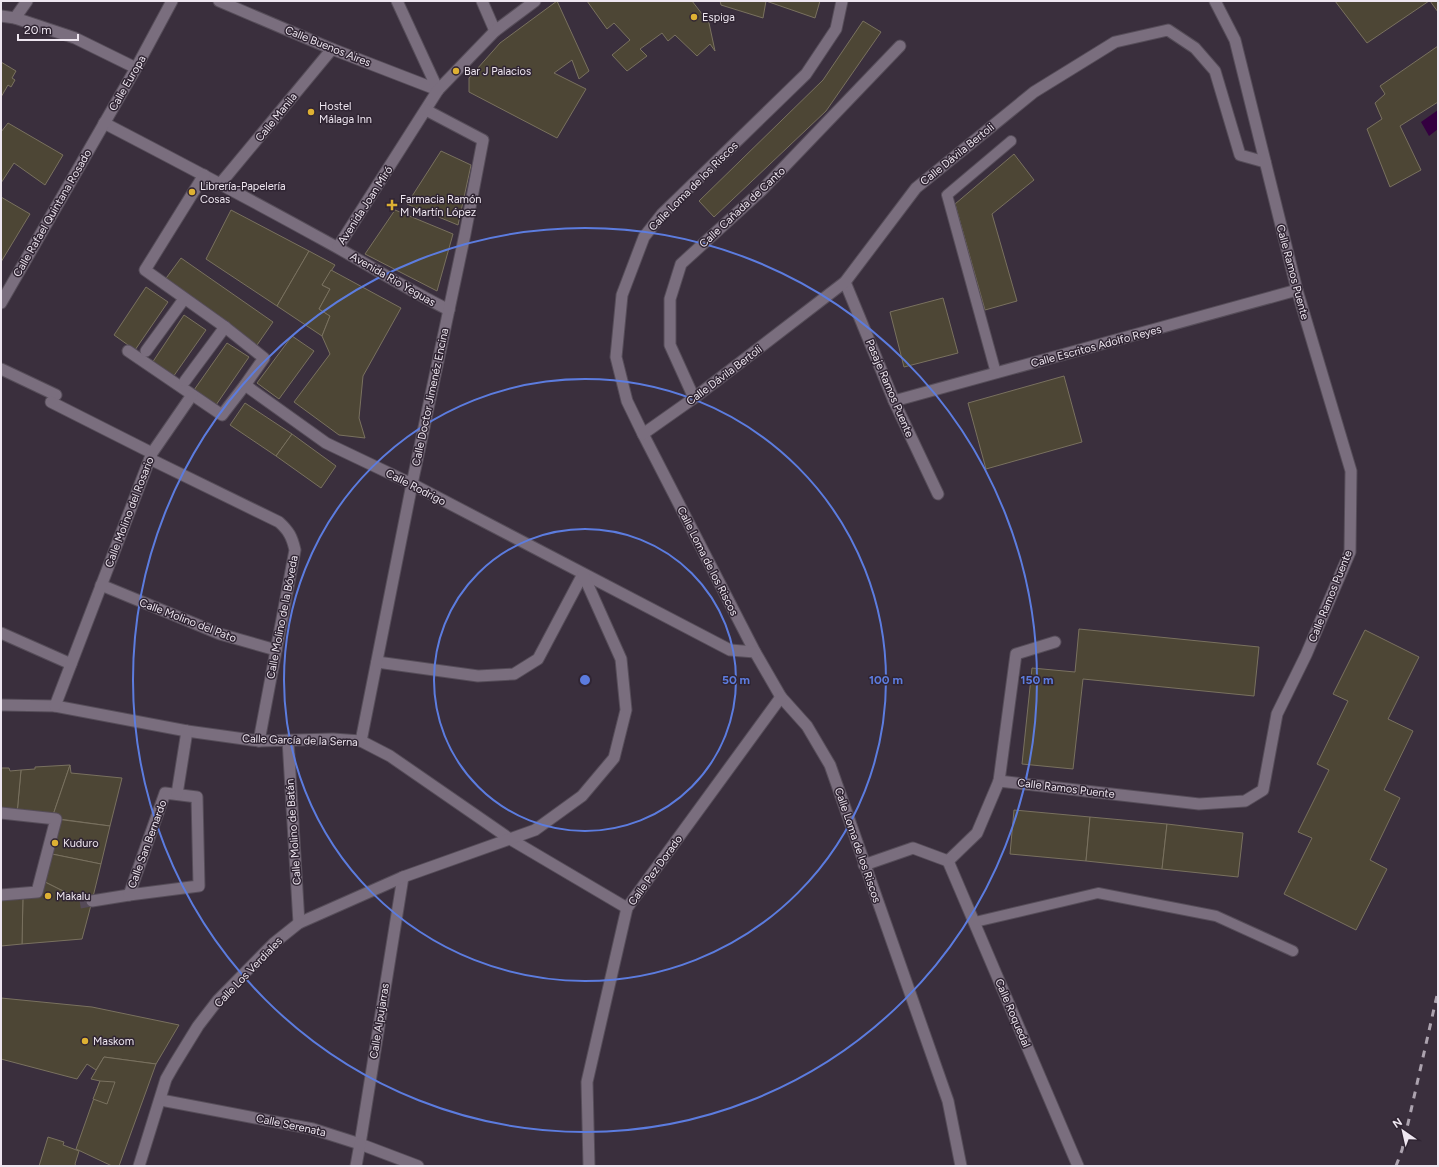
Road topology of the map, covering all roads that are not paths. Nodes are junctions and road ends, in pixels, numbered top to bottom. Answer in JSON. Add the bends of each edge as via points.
{"nodes":[{"id":1,"x":27,"y":1,"type":"edge"},
{"id":2,"x":172,"y":1,"type":"edge"},
{"id":3,"x":219,"y":1,"type":"edge"},
{"id":4,"x":397,"y":1,"type":"edge"},
{"id":5,"x":482,"y":1,"type":"edge"},
{"id":6,"x":535,"y":1,"type":"edge"},
{"id":7,"x":842,"y":1,"type":"edge"},
{"id":8,"x":1215,"y":1,"type":"edge"},
{"id":9,"x":1,"y":16,"type":"edge"},
{"id":10,"x":15,"y":18,"type":"junction"},
{"id":11,"x":495,"y":31,"type":"junction"},
{"id":12,"x":900,"y":46,"type":"dead end"},
{"id":13,"x":332,"y":49,"type":"junction"},
{"id":14,"x":136,"y":68,"type":"junction"},
{"id":15,"x":438,"y":90,"type":"junction"},
{"id":16,"x":426,"y":110,"type":"junction"},
{"id":17,"x":104,"y":123,"type":"junction"},
{"id":18,"x":1011,"y":141,"type":"dead end"},
{"id":19,"x":1265,"y":162,"type":"junction"},
{"id":20,"x":204,"y":175,"type":"junction"},
{"id":21,"x":220,"y":184,"type":"junction"},
{"id":22,"x":338,"y":247,"type":"junction"},
{"id":23,"x":845,"y":282,"type":"junction"},
{"id":24,"x":1297,"y":290,"type":"junction"},
{"id":25,"x":184,"y":299,"type":"junction"},
{"id":26,"x":1,"y":303,"type":"edge"},
{"id":27,"x":449,"y":310,"type":"junction"},
{"id":28,"x":225,"y":327,"type":"junction"},
{"id":29,"x":128,"y":351,"type":"dead end"},
{"id":30,"x":146,"y":351,"type":"dead end"},
{"id":31,"x":1,"y":368,"type":"edge"},
{"id":32,"x":996,"y":373,"type":"junction"},
{"id":33,"x":185,"y":381,"type":"dead end"},
{"id":34,"x":245,"y":385,"type":"junction"},
{"id":35,"x":192,"y":395,"type":"junction"},
{"id":36,"x":694,"y":398,"type":"junction"},
{"id":37,"x":894,"y":401,"type":"junction"},
{"id":38,"x":643,"y":434,"type":"junction"},
{"id":39,"x":151,"y":456,"type":"junction"},
{"id":40,"x":412,"y":484,"type":"junction"},
{"id":41,"x":938,"y":494,"type":"dead end"},
{"id":42,"x":583,"y":574,"type":"junction"},
{"id":43,"x":101,"y":585,"type":"junction"},
{"id":44,"x":1,"y":633,"type":"edge"},
{"id":45,"x":1055,"y":642,"type":"dead end"},
{"id":46,"x":276,"y":650,"type":"junction"},
{"id":47,"x":755,"y":652,"type":"junction"},
{"id":48,"x":377,"y":662,"type":"junction"},
{"id":49,"x":71,"y":664,"type":"junction"},
{"id":50,"x":781,"y":697,"type":"junction"},
{"id":51,"x":1,"y":705,"type":"edge"},
{"id":52,"x":55,"y":706,"type":"junction"},
{"id":53,"x":187,"y":731,"type":"junction"},
{"id":54,"x":288,"y":740,"type":"junction"},
{"id":55,"x":259,"y":741,"type":"junction"},
{"id":56,"x":361,"y":741,"type":"junction"},
{"id":57,"x":999,"y":781,"type":"junction"},
{"id":58,"x":177,"y":794,"type":"junction"},
{"id":59,"x":1,"y":814,"type":"edge"},
{"id":60,"x":510,"y":839,"type":"junction"},
{"id":61,"x":948,"y":861,"type":"junction"},
{"id":62,"x":864,"y":865,"type":"junction"},
{"id":63,"x":403,"y":876,"type":"junction"},
{"id":64,"x":1,"y":895,"type":"edge"},
{"id":65,"x":129,"y":895,"type":"junction"},
{"id":66,"x":92,"y":902,"type":"tunnel mouth"},
{"id":67,"x":627,"y":908,"type":"junction"},
{"id":68,"x":975,"y":922,"type":"junction"},
{"id":69,"x":299,"y":923,"type":"junction"},
{"id":70,"x":1293,"y":951,"type":"dead end"},
{"id":71,"x":161,"y":1100,"type":"junction"},
{"id":72,"x":360,"y":1144,"type":"junction"},
{"id":73,"x":139,"y":1166,"type":"edge"},
{"id":74,"x":356,"y":1166,"type":"edge"},
{"id":75,"x":418,"y":1166,"type":"edge"},
{"id":76,"x":589,"y":1166,"type":"edge"},
{"id":77,"x":960,"y":1166,"type":"edge"},
{"id":78,"x":1078,"y":1166,"type":"edge"}],
"edges":[{"from":1,"to":10,"type":"street"},
{"from":2,"to":14,"type":"street","name":"Calle Europa"},
{"from":3,"to":13,"type":"street","name":"Calle Buenos Aires"},
{"from":4,"to":15,"type":"street"},
{"from":5,"to":11,"type":"street"},
{"from":6,"to":11,"type":"street","name":"Avenida Joan Miró"},
{"from":7,"to":38,"type":"street","name":"Calle Loma de los Riscos","via":[[836,29],[806,74],[662,214],[644,236],[622,295],[616,357],[627,401]]},
{"from":8,"to":19,"type":"street","name":"Calle Ramos Puente","via":[[1235,40]]},
{"from":9,"to":10,"type":"street"},
{"from":10,"to":14,"type":"street","via":[[75,38]]},
{"from":11,"to":15,"type":"street","name":"Avenida Joan Miró"},
{"from":12,"to":36,"type":"street","name":"Calle Cañada de Canto","via":[[761,191],[681,264],[670,299],[670,344]]},
{"from":13,"to":15,"type":"street","name":"Calle Buenos Aires"},
{"from":13,"to":21,"type":"street","name":"Calle Manila"},
{"from":14,"to":17,"type":"street","name":"Calle Europa"},
{"from":15,"to":16,"type":"street","name":"Avenida Joan Miró"},
{"from":16,"to":22,"type":"street","name":"Avenida Joan Miró"},
{"from":16,"to":27,"type":"street","name":"Calle Doctor Jimenéz Encina","via":[[483,140]]},
{"from":17,"to":20,"type":"street","name":"Avenida Joan Miró"},
{"from":17,"to":26,"type":"street","name":"Calle Rafael Quintana Rosado"},
{"from":18,"to":32,"type":"lane","via":[[947,195]]},
{"from":19,"to":23,"type":"street","name":"Calle Dávila Bertoli","via":[[1240,155],[1215,71],[1195,48],[1168,30],[1115,42],[1034,92],[916,188]]},
{"from":19,"to":24,"type":"street","name":"Calle Ramos Puente"},
{"from":20,"to":21,"type":"street","name":"Avenida Joan Miró"},
{"from":20,"to":25,"type":"street","via":[[144,270]]},
{"from":21,"to":22,"type":"street","name":"Avenida Joan Miró"},
{"from":22,"to":27,"type":"street","name":"Avenida Rio Yeguas"},
{"from":23,"to":36,"type":"street","name":"Calle Dávila Bertoli"},
{"from":23,"to":37,"type":"street","name":"Pasaje Ramos Puente"},
{"from":24,"to":32,"type":"street","name":"Calle Escritos Adolfo Reyes"},
{"from":24,"to":57,"type":"street","name":"Calle Ramos Puente","via":[[1351,471],[1350,552],[1306,655],[1277,714],[1263,790],[1245,801],[1199,804]]},
{"from":25,"to":28,"type":"street"},
{"from":25,"to":30,"type":"street"},
{"from":27,"to":40,"type":"street","name":"Calle Doctor Jimenéz Encina"},
{"from":28,"to":33,"type":"street"},
{"from":28,"to":34,"type":"street","via":[[264,358]]},
{"from":29,"to":35,"type":"street"},
{"from":31,"to":39,"type":"street","name":"Calle Molino de la Bóveda"},
{"from":32,"to":37,"type":"street","name":"Calle Escritos Adolfo Reyes"},
{"from":34,"to":35,"type":"street","via":[[222,415]]},
{"from":34,"to":40,"type":"street","name":"Calle Rodrigo","via":[[326,443]]},
{"from":35,"to":39,"type":"street","name":"Calle Molino del Rosario"},
{"from":36,"to":38,"type":"street","name":"Calle Dávila Bertoli"},
{"from":37,"to":41,"type":"street","name":"Pasaje Ramos Puente"},
{"from":38,"to":47,"type":"street","name":"Calle Loma de los Riscos"},
{"from":39,"to":43,"type":"street","name":"Calle Molino del Rosario"},
{"from":39,"to":46,"type":"street","name":"Calle Molino de la Bóveda","via":[[279,522],[288,531],[295,550]]},
{"from":40,"to":42,"type":"street","name":"Calle Rodrigo"},
{"from":40,"to":48,"type":"street","name":"Calle Doctor Jimenéz Encina"},
{"from":42,"to":47,"type":"street","name":"Calle Rodrigo","via":[[730,650]]},
{"from":42,"to":48,"type":"street","via":[[538,659],[514,674],[478,676]]},
{"from":42,"to":60,"type":"street","name":"Calle Los Verdiales","via":[[621,659],[626,710],[614,758],[582,796],[535,830]]},
{"from":43,"to":46,"type":"street","name":"Calle Molino del Pato","via":[[220,634]]},
{"from":43,"to":49,"type":"street","name":"Calle Molino del Rosario"},
{"from":44,"to":49,"type":"street"},
{"from":45,"to":57,"type":"street","via":[[1016,654]]},
{"from":46,"to":55,"type":"street","name":"Calle Molino de la Bóveda"},
{"from":47,"to":50,"type":"street","name":"Calle Loma de los Riscos"},
{"from":48,"to":56,"type":"street","name":"Calle Doctor Jimenéz Encina"},
{"from":49,"to":52,"type":"street","name":"Calle Molino del Rosario"},
{"from":50,"to":62,"type":"street","name":"Calle Loma de los Riscos","via":[[807,726],[830,765]]},
{"from":50,"to":67,"type":"street","name":"Calle Pez Dorado"},
{"from":51,"to":52,"type":"street","name":"Calle García de la Serna"},
{"from":52,"to":53,"type":"street","name":"Calle García de la Serna"},
{"from":53,"to":55,"type":"street","name":"Calle García de la Serna"},
{"from":53,"to":58,"type":"street","name":"Calle San Bernardo"},
{"from":54,"to":55,"type":"street","name":"Calle García de la Serna"},
{"from":54,"to":56,"type":"street","name":"Calle García de la Serna"},
{"from":54,"to":69,"type":"street","name":"Calle Molino de Batán"},
{"from":56,"to":60,"type":"street","name":"Calle García de la Serna","via":[[390,756]]},
{"from":57,"to":61,"type":"street","via":[[977,833]]},
{"from":58,"to":65,"type":"street","name":"Calle San Bernardo","via":[[166,793]]},
{"from":58,"to":65,"type":"street","name":"Calle San Bernardo","via":[[197,797],[199,886]]},
{"from":59,"to":64,"type":"street","via":[[56,819],[37,892]]},
{"from":60,"to":63,"type":"street","name":"Calle Los Verdiales"},
{"from":60,"to":67,"type":"street","name":"Calle García de la Serna"},
{"from":61,"to":62,"type":"street","via":[[914,848]]},
{"from":61,"to":68,"type":"street","name":"Calle Roquedal"},
{"from":62,"to":77,"type":"street","name":"Calle Loma de los Riscos","via":[[948,1101]]},
{"from":63,"to":69,"type":"street","name":"Calle Los Verdiales"},
{"from":63,"to":72,"type":"street","name":"Calle Alpujarras"},
{"from":65,"to":66,"type":"street"},
{"from":67,"to":76,"type":"street","name":"Calle Pez Dorado","via":[[587,1082]]},
{"from":68,"to":70,"type":"lane","via":[[1098,893],[1216,916]]},
{"from":68,"to":78,"type":"street","name":"Calle Roquedal"},
{"from":69,"to":71,"type":"street","name":"Calle Los Verdiales","via":[[274,943],[218,1000],[198,1026],[166,1079]]},
{"from":71,"to":72,"type":"street","name":"Calle Serenata","via":[[314,1129]]},
{"from":71,"to":73,"type":"street","name":"Calle Los Verdiales"},
{"from":72,"to":74,"type":"street","name":"Calle Alpujarras"},
{"from":72,"to":75,"type":"street","name":"Calle Serenata"}]}
